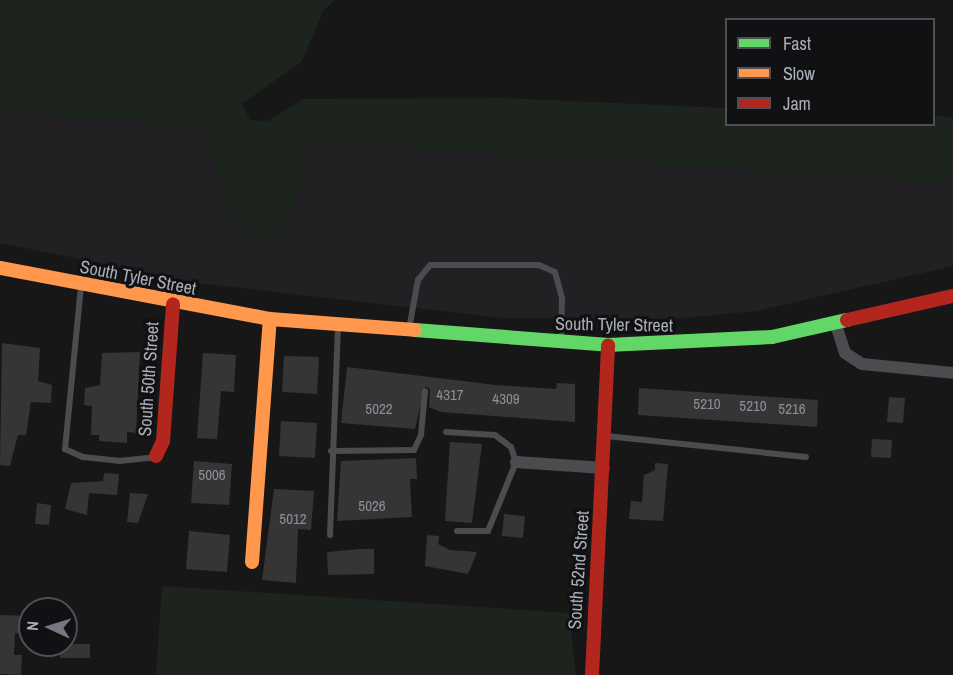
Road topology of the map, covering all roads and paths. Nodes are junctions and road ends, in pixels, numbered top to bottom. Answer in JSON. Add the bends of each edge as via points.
{"nodes":[{"id":1,"x":0,"y":268,"type":"edge"},
{"id":2,"x":81,"y":286,"type":"junction"},
{"id":3,"x":953,"y":296,"type":"edge"},
{"id":4,"x":173,"y":304,"type":"junction"},
{"id":5,"x":270,"y":319,"type":"junction"},
{"id":6,"x":836,"y":325,"type":"junction"},
{"id":7,"x":338,"y":326,"type":"junction"},
{"id":8,"x":409,"y":333,"type":"junction"},
{"id":9,"x":561,"y":342,"type":"junction"},
{"id":10,"x":608,"y":345,"type":"junction"},
{"id":11,"x":953,"y":373,"type":"edge"},
{"id":12,"x":425,"y":391,"type":"dead end"},
{"id":13,"x":446,"y":432,"type":"dead end"},
{"id":14,"x":605,"y":436,"type":"junction"},
{"id":15,"x":331,"y":451,"type":"junction"},
{"id":16,"x":156,"y":456,"type":"joint"},
{"id":17,"x":806,"y":457,"type":"dead end"},
{"id":18,"x":516,"y":462,"type":"junction"},
{"id":19,"x":604,"y":468,"type":"junction"},
{"id":20,"x":457,"y":531,"type":"dead end"},
{"id":21,"x":330,"y":535,"type":"dead end"},
{"id":22,"x":252,"y":562,"type":"dead end"},
{"id":23,"x":592,"y":675,"type":"edge"}],
"edges":[{"from":1,"to":2,"type":"main road","name":"South Tyler Street"},
{"from":2,"to":4,"type":"main road","name":"South Tyler Street"},
{"from":2,"to":16,"type":"lane","via":[[66,449],[78,456],[119,461]]},
{"from":3,"to":6,"type":"main road","name":"South Tyler Street"},
{"from":4,"to":5,"type":"main road","name":"South Tyler Street"},
{"from":4,"to":16,"type":"main road","name":"South 50th Street","via":[[163,441]]},
{"from":5,"to":7,"type":"main road","name":"South Tyler Street"},
{"from":5,"to":22,"type":"main road"},
{"from":6,"to":10,"type":"main road","name":"South Tyler Street","via":[[727,342]]},
{"from":6,"to":11,"type":"street","via":[[846,353],[862,364]]},
{"from":7,"to":8,"type":"main road","name":"South Tyler Street"},
{"from":7,"to":15,"type":"lane"},
{"from":8,"to":9,"type":"main road","name":"South Tyler Street"},
{"from":8,"to":9,"type":"lane","via":[[418,280],[430,265],[539,265],[555,272],[562,299]]},
{"from":9,"to":10,"type":"main road","name":"South Tyler Street"},
{"from":10,"to":14,"type":"main road","name":"South 52nd Street"},
{"from":12,"to":15,"type":"lane","via":[[421,435],[414,450]]},
{"from":13,"to":18,"type":"lane","via":[[495,435],[511,447]]},
{"from":14,"to":17,"type":"lane"},
{"from":14,"to":19,"type":"main road","name":"South 52nd Street"},
{"from":15,"to":21,"type":"lane"},
{"from":18,"to":19,"type":"street"},
{"from":18,"to":20,"type":"lane","via":[[488,531]]},
{"from":19,"to":23,"type":"main road","name":"South 52nd Street"}]}
